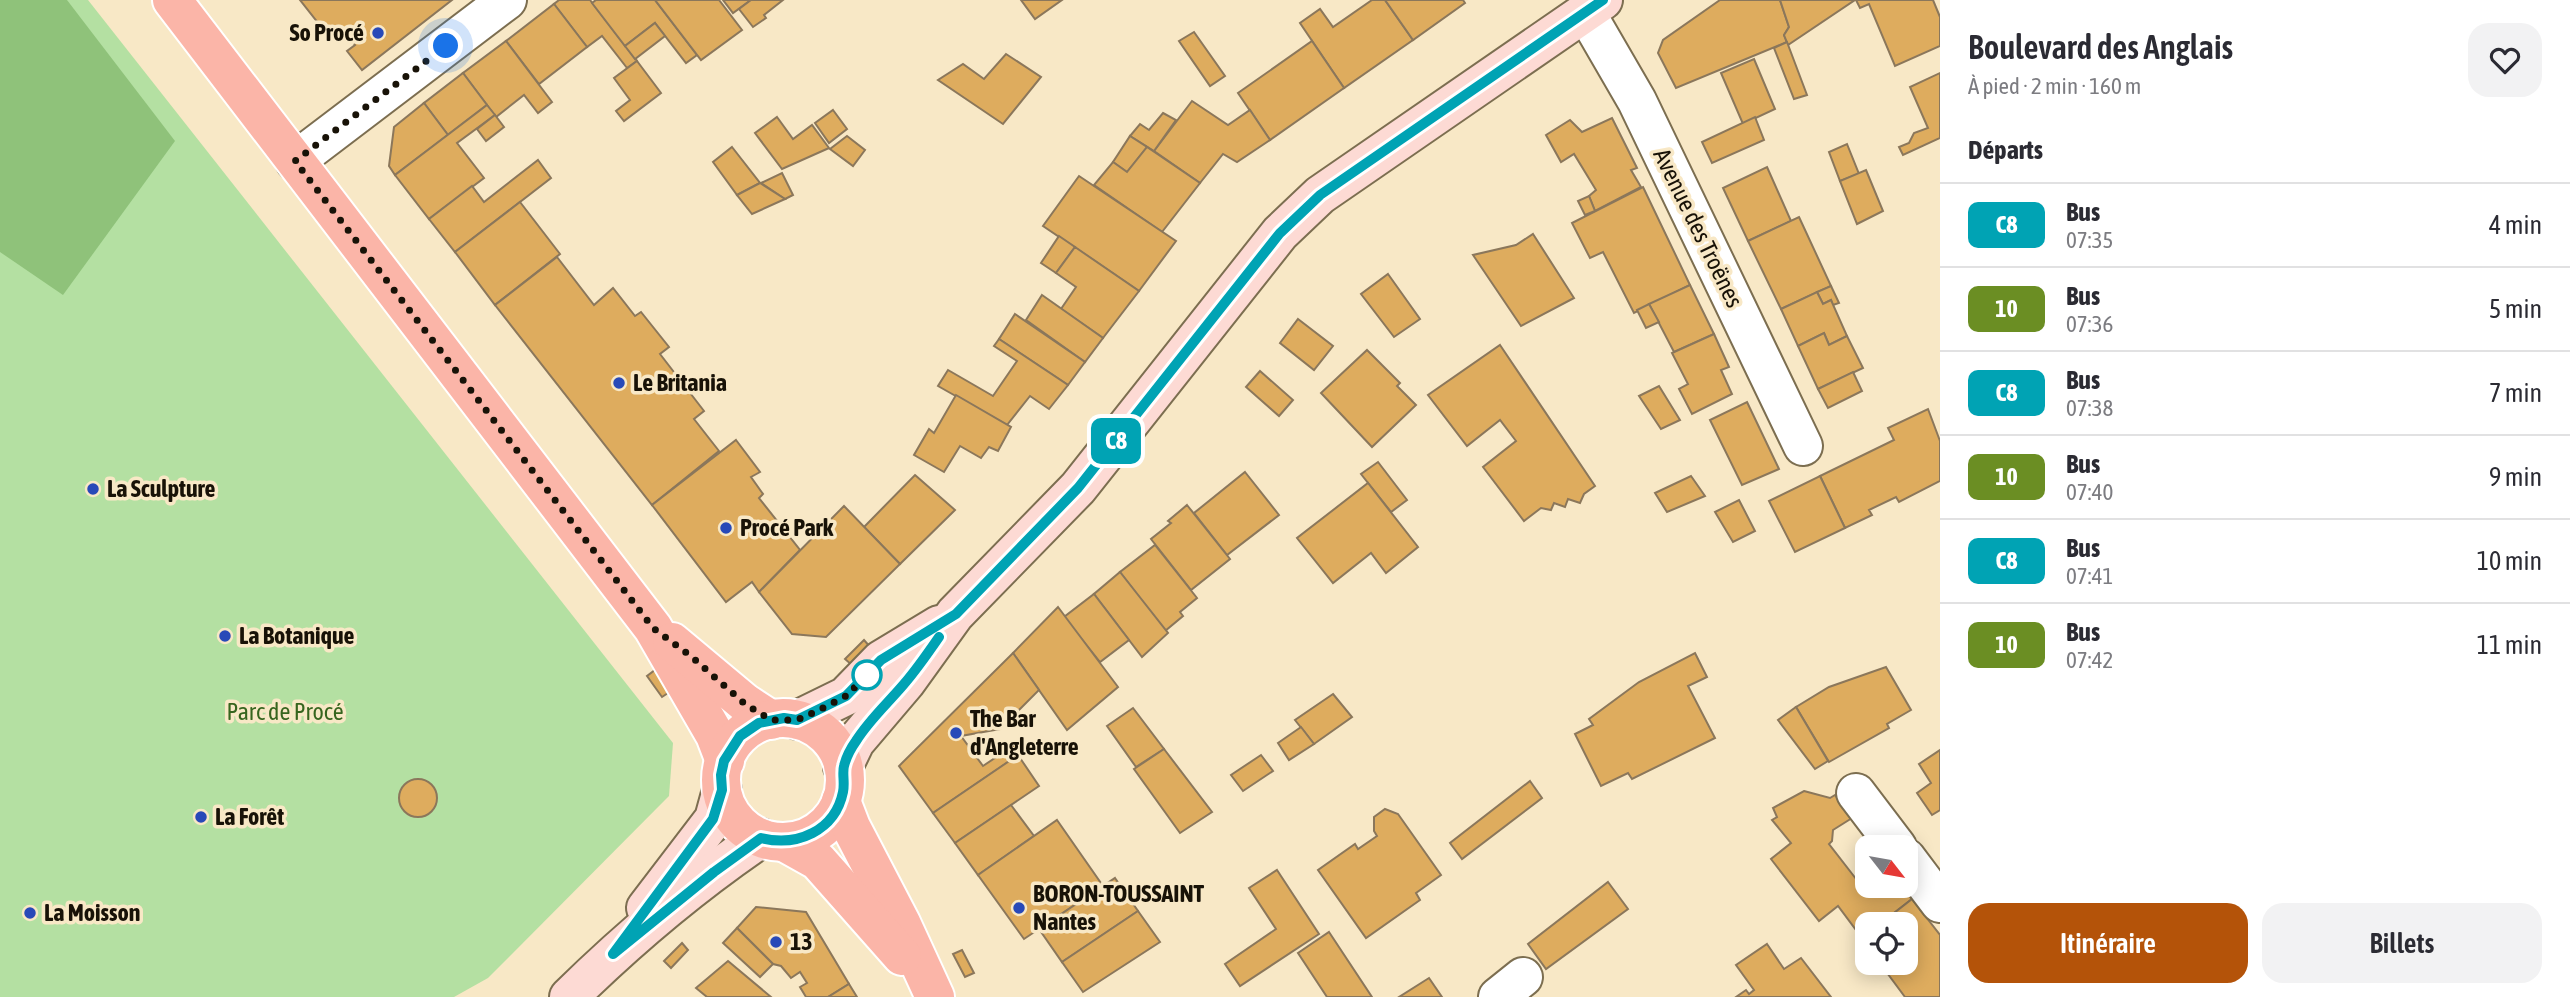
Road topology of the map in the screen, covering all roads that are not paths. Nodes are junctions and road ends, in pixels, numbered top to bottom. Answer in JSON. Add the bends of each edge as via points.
{"nodes":[{"id":1,"x":172,"y":0,"type":"edge"},
{"id":2,"x":507,"y":0,"type":"edge"},
{"id":3,"x":1595,"y":7,"type":"edge"},
{"id":4,"x":295,"y":161,"type":"junction"},
{"id":5,"x":1803,"y":446,"type":"dead end"},
{"id":6,"x":956,"y":614,"type":"junction"},
{"id":7,"x":653,"y":628,"type":"junction"},
{"id":8,"x":784,"y":720,"type":"junction"},
{"id":9,"x":723,"y":776,"type":"junction"},
{"id":10,"x":842,"y":784,"type":"junction"},
{"id":11,"x":1856,"y":793,"type":"dead end"},
{"id":12,"x":1888,"y":835,"type":"edge"},
{"id":13,"x":773,"y":840,"type":"junction"},
{"id":14,"x":1918,"y":874,"type":"edge"},
{"id":15,"x":1940,"y":903,"type":"edge"},
{"id":16,"x":613,"y":954,"type":"junction"},
{"id":17,"x":932,"y":992,"type":"edge"},
{"id":18,"x":569,"y":997,"type":"edge"}],
"edges":[{"from":1,"to":4,"type":"main road"},
{"from":2,"to":4,"type":"street"},
{"from":3,"to":5,"type":"street","name":"Avenue des Troënes"},
{"from":3,"to":6,"type":"street","via":[[1320,195],[1280,233],[1078,488]]},
{"from":4,"to":7,"type":"main road"},
{"from":6,"to":8,"type":"street","via":[[881,660],[846,696]]},
{"from":6,"to":10,"type":"street","via":[[855,742]]},
{"from":7,"to":8,"type":"main road","via":[[745,704]]},
{"from":7,"to":9,"type":"main road","via":[[715,735]]},
{"from":8,"to":9,"type":"main road","via":[[759,723],[740,736]]},
{"from":8,"to":10,"type":"main road","via":[[807,723],[825,735],[834,745]]},
{"from":9,"to":13,"type":"main road","via":[[725,802],[738,823]]},
{"from":9,"to":16,"type":"street","via":[[713,819]]},
{"from":10,"to":13,"type":"main road","via":[[834,814],[824,826],[799,840]]},
{"from":10,"to":17,"type":"main road","via":[[850,827]]},
{"from":11,"to":12,"type":"street"},
{"from":13,"to":16,"type":"street","via":[[714,872]]},
{"from":13,"to":17,"type":"main road","via":[[818,861]]},
{"from":14,"to":15,"type":"street"},
{"from":16,"to":18,"type":"street"}]}
